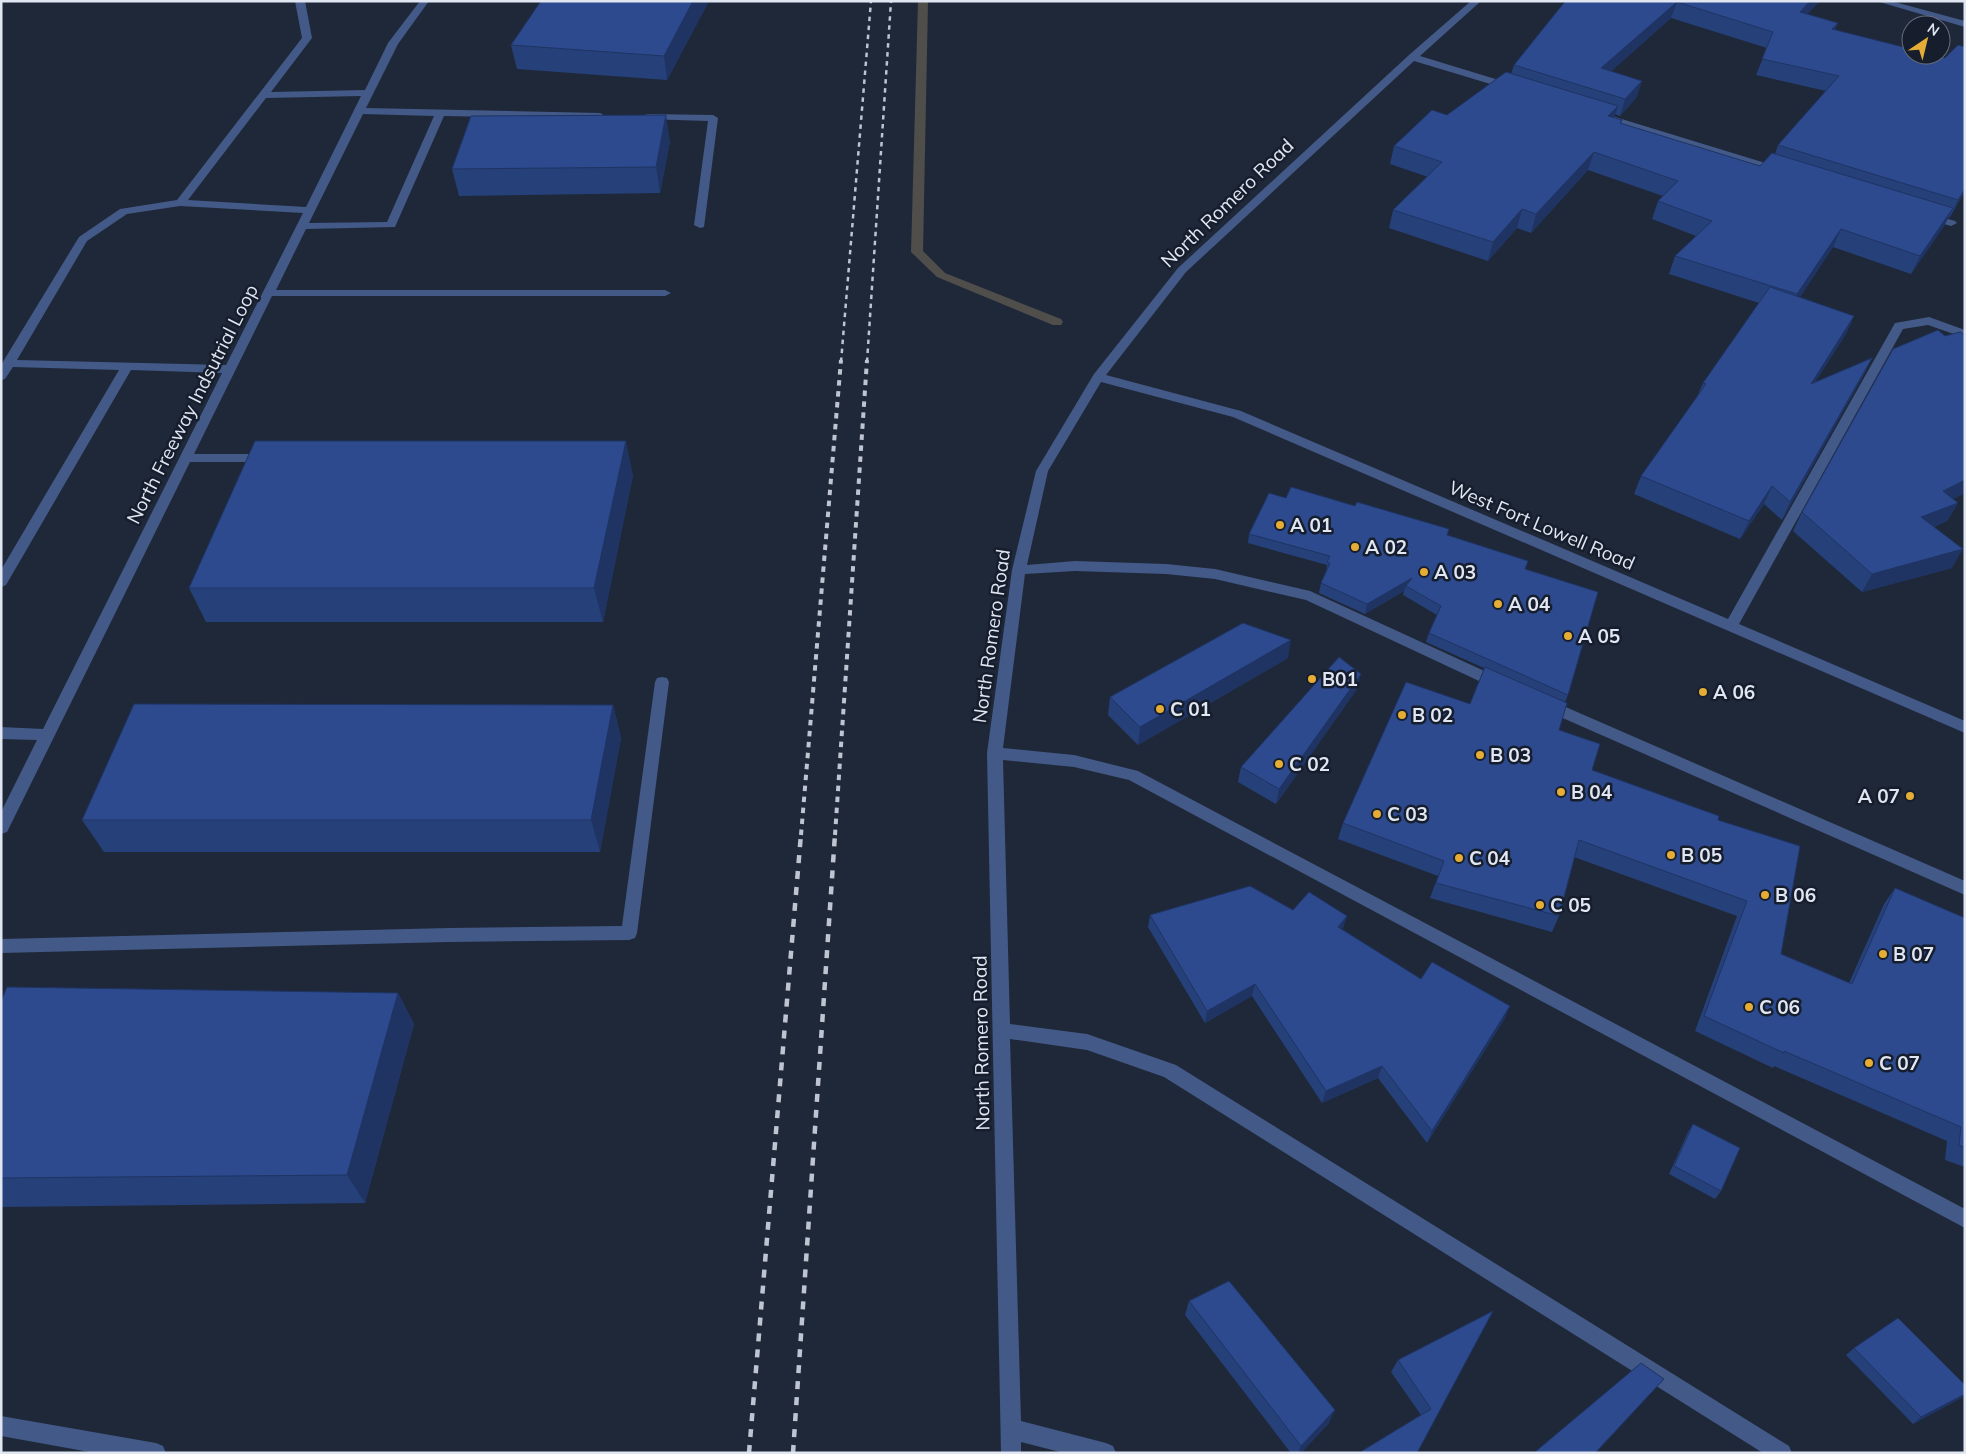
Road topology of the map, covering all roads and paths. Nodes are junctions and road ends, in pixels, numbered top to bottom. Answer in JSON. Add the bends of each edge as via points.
{"nodes":[{"id":1,"x":300,"y":1,"type":"edge"},
{"id":2,"x":426,"y":1,"type":"edge"},
{"id":3,"x":1477,"y":1,"type":"edge"},
{"id":4,"x":1880,"y":1,"type":"edge"},
{"id":5,"x":1965,"y":24,"type":"edge"},
{"id":6,"x":1412,"y":57,"type":"junction"},
{"id":7,"x":1522,"y":91,"type":"edge"},
{"id":8,"x":368,"y":93,"type":"junction"},
{"id":9,"x":265,"y":95,"type":"junction"},
{"id":10,"x":359,"y":111,"type":"junction"},
{"id":11,"x":1589,"y":111,"type":"edge"},
{"id":12,"x":440,"y":113,"type":"junction"},
{"id":13,"x":616,"y":116,"type":"edge"},
{"id":14,"x":635,"y":117,"type":"edge"},
{"id":15,"x":1789,"y":173,"type":"edge"},
{"id":16,"x":180,"y":203,"type":"junction"},
{"id":17,"x":310,"y":210,"type":"junction"},
{"id":18,"x":1913,"y":211,"type":"edge"},
{"id":19,"x":1951,"y":223,"type":"edge"},
{"id":20,"x":700,"y":225,"type":"dead end"},
{"id":21,"x":302,"y":226,"type":"junction"},
{"id":22,"x":269,"y":293,"type":"junction"},
{"id":23,"x":665,"y":293,"type":"dead end"},
{"id":24,"x":1965,"y":334,"type":"edge"},
{"id":25,"x":9,"y":363,"type":"junction"},
{"id":26,"x":127,"y":366,"type":"junction"},
{"id":27,"x":230,"y":369,"type":"junction"},
{"id":28,"x":1,"y":376,"type":"edge"},
{"id":29,"x":1098,"y":377,"type":"junction"},
{"id":30,"x":186,"y":458,"type":"junction"},
{"id":31,"x":276,"y":458,"type":"edge"},
{"id":32,"x":1019,"y":570,"type":"junction"},
{"id":33,"x":1,"y":582,"type":"edge"},
{"id":34,"x":1731,"y":626,"type":"junction"},
{"id":35,"x":662,"y":682,"type":"dead end"},
{"id":36,"x":1514,"y":690,"type":"edge"},
{"id":37,"x":1532,"y":698,"type":"edge"},
{"id":38,"x":1965,"y":726,"type":"edge"},
{"id":39,"x":1,"y":733,"type":"edge"},
{"id":40,"x":48,"y":735,"type":"junction"},
{"id":41,"x":995,"y":753,"type":"junction"},
{"id":42,"x":1,"y":828,"type":"edge"},
{"id":43,"x":1965,"y":888,"type":"edge"},
{"id":44,"x":1,"y":946,"type":"edge"},
{"id":45,"x":1000,"y":1030,"type":"junction"},
{"id":46,"x":1965,"y":1219,"type":"edge"},
{"id":47,"x":1,"y":1426,"type":"edge"},
{"id":48,"x":1011,"y":1429,"type":"junction"},
{"id":49,"x":156,"y":1453,"type":"edge"},
{"id":50,"x":1011,"y":1453,"type":"edge"},
{"id":51,"x":1106,"y":1453,"type":"edge"},
{"id":52,"x":1782,"y":1453,"type":"edge"}],
"edges":[{"from":1,"to":9,"type":"street","via":[[307,38]]},
{"from":2,"to":8,"type":"street","name":"North Freeway Indsutrial Loop","via":[[393,43]]},
{"from":3,"to":6,"type":"street","name":"North Romero Road"},
{"from":4,"to":5,"type":"street"},
{"from":6,"to":7,"type":"street"},
{"from":6,"to":29,"type":"street","name":"North Romero Road","via":[[1182,270]]},
{"from":8,"to":9,"type":"street"},
{"from":8,"to":10,"type":"street","name":"North Freeway Indsutrial Loop"},
{"from":9,"to":16,"type":"street"},
{"from":10,"to":12,"type":"street"},
{"from":10,"to":17,"type":"street","name":"North Freeway Indsutrial Loop"},
{"from":11,"to":15,"type":"street"},
{"from":12,"to":13,"type":"street"},
{"from":12,"to":21,"type":"street","via":[[391,224]]},
{"from":14,"to":20,"type":"street","via":[[713,118]]},
{"from":16,"to":17,"type":"street"},
{"from":16,"to":25,"type":"street","via":[[124,211],[83,239]]},
{"from":17,"to":21,"type":"street","name":"North Freeway Indsutrial Loop"},
{"from":18,"to":19,"type":"street"},
{"from":21,"to":22,"type":"street","name":"North Freeway Indsutrial Loop"},
{"from":22,"to":23,"type":"street"},
{"from":22,"to":27,"type":"street","name":"North Freeway Indsutrial Loop"},
{"from":24,"to":34,"type":"street","via":[[1930,322],[1899,326]]},
{"from":25,"to":26,"type":"street"},
{"from":25,"to":28,"type":"street"},
{"from":26,"to":27,"type":"street"},
{"from":26,"to":33,"type":"street"},
{"from":27,"to":30,"type":"street","name":"North Freeway Indsutrial Loop"},
{"from":29,"to":32,"type":"street","name":"North Romero Road","via":[[1042,470]]},
{"from":29,"to":34,"type":"street","name":"West Fort Lowell Road","via":[[1237,414]]},
{"from":30,"to":31,"type":"street"},
{"from":30,"to":40,"type":"street","name":"North Freeway Indsutrial Loop"},
{"from":32,"to":36,"type":"street","via":[[1075,566],[1166,569],[1215,574],[1310,596]]},
{"from":32,"to":41,"type":"street","name":"North Romero Road"},
{"from":34,"to":38,"type":"street","name":"West Fort Lowell Road"},
{"from":35,"to":44,"type":"street","via":[[629,933]]},
{"from":37,"to":43,"type":"street"},
{"from":39,"to":40,"type":"street"},
{"from":40,"to":42,"type":"street","name":"North Freeway Indsutrial Loop"},
{"from":41,"to":45,"type":"street","name":"North Romero Road"},
{"from":41,"to":46,"type":"street","via":[[1074,760],[1133,775]]},
{"from":45,"to":48,"type":"street","name":"North Romero Road"},
{"from":45,"to":52,"type":"street","via":[[1086,1042],[1170,1071]]},
{"from":47,"to":49,"type":"street"},
{"from":48,"to":50,"type":"street","name":"North Romero Road"},
{"from":48,"to":51,"type":"street"}]}
